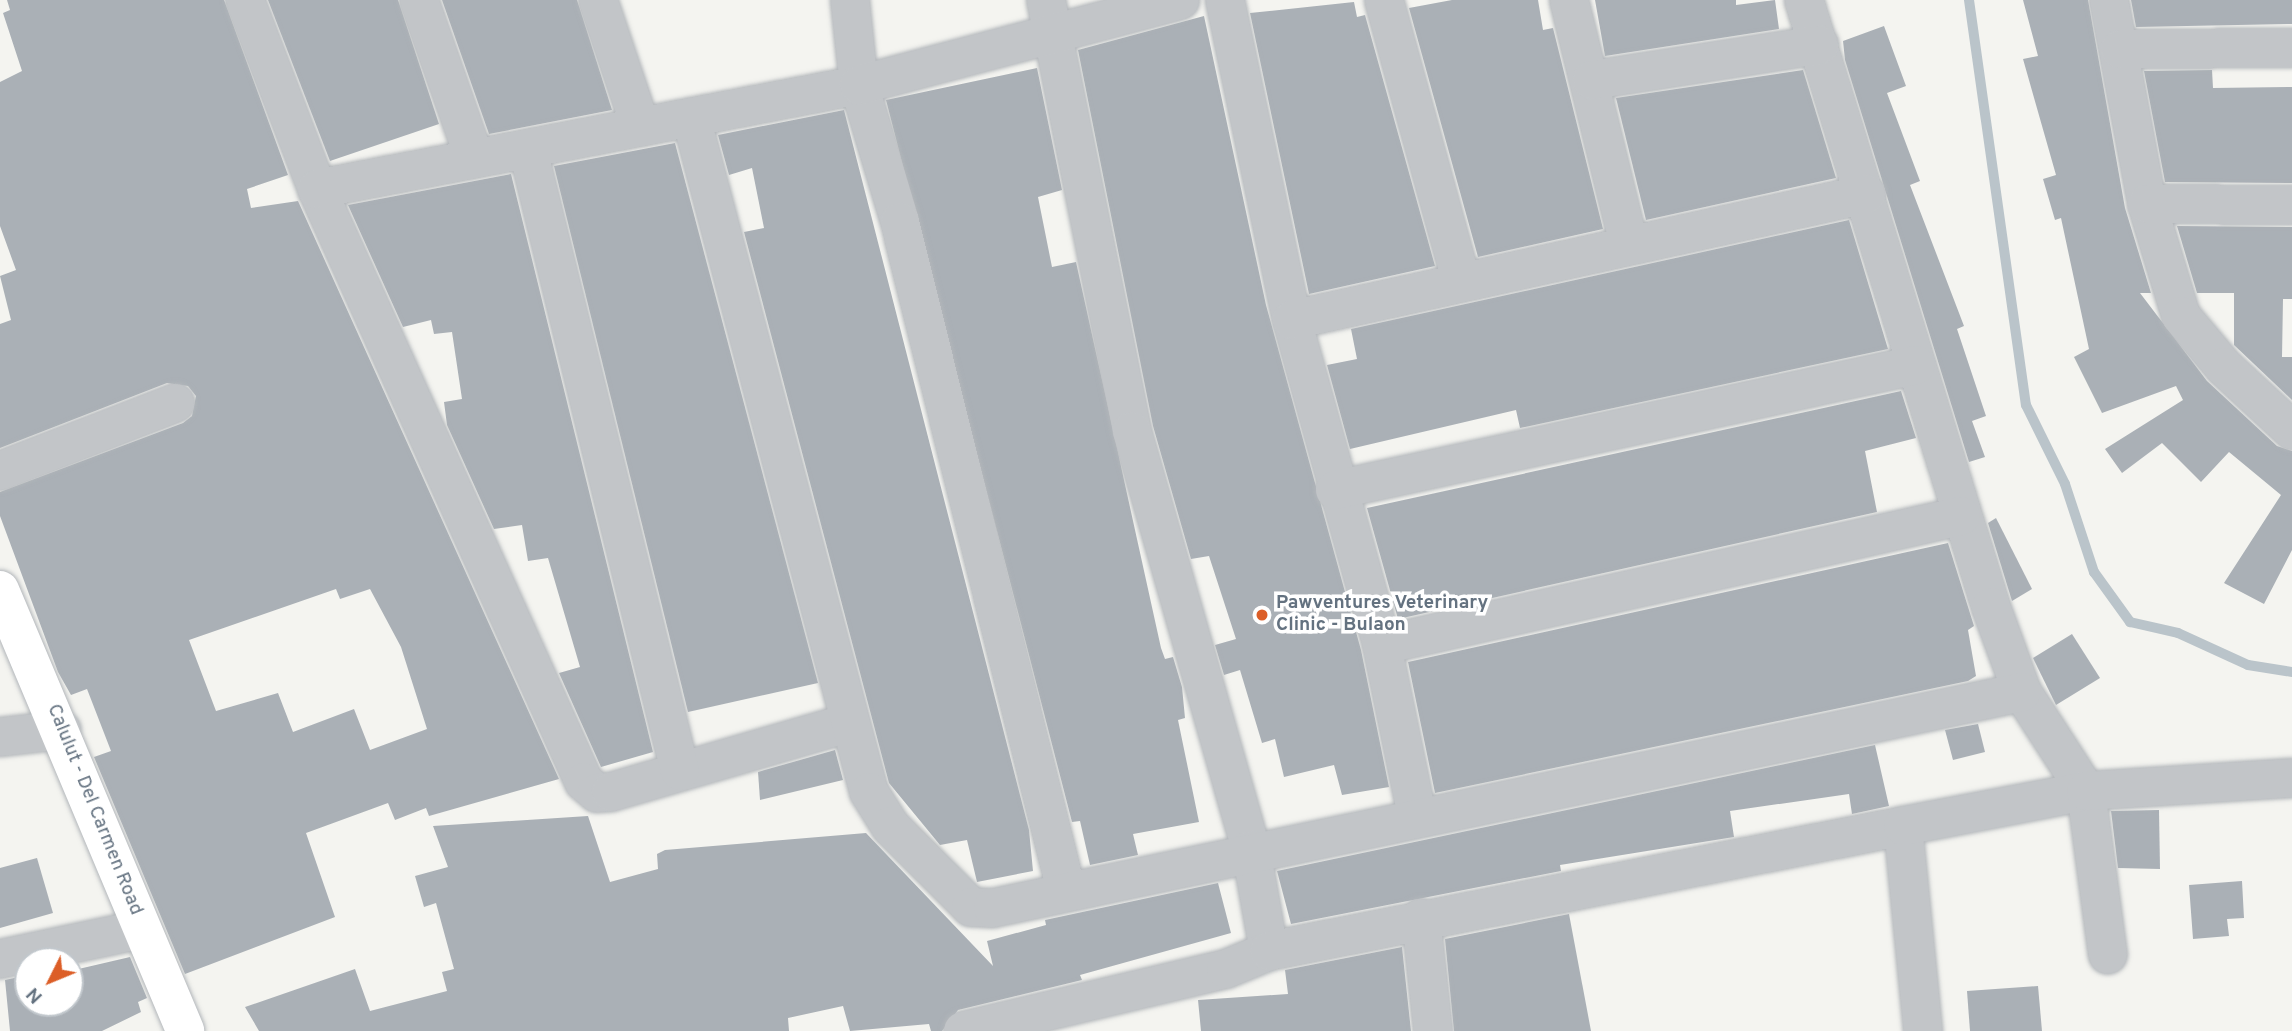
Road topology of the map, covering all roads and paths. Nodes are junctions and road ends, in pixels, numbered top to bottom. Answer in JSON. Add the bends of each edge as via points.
{"nodes":[{"id":1,"x":245,"y":0,"type":"edge"},
{"id":2,"x":419,"y":0,"type":"edge"},
{"id":3,"x":598,"y":0,"type":"edge"},
{"id":4,"x":850,"y":0,"type":"edge"},
{"id":5,"x":1180,"y":0,"type":"edge"},
{"id":6,"x":1225,"y":0,"type":"edge"},
{"id":7,"x":1384,"y":0,"type":"edge"},
{"id":8,"x":1569,"y":0,"type":"edge"},
{"id":9,"x":1804,"y":0,"type":"edge"},
{"id":10,"x":2109,"y":0,"type":"edge"},
{"id":11,"x":1048,"y":16,"type":"edge"},
{"id":12,"x":1819,"y":45,"type":"junction"},
{"id":13,"x":2292,"y":48,"type":"edge"},
{"id":14,"x":2120,"y":49,"type":"junction"},
{"id":15,"x":1592,"y":80,"type":"junction"},
{"id":16,"x":859,"y":85,"type":"junction"},
{"id":17,"x":691,"y":117,"type":"junction"},
{"id":18,"x":640,"y":125,"type":"junction"},
{"id":19,"x":528,"y":150,"type":"junction"},
{"id":20,"x":473,"y":155,"type":"junction"},
{"id":21,"x":317,"y":189,"type":"junction"},
{"id":22,"x":1866,"y":194,"type":"junction"},
{"id":23,"x":2147,"y":204,"type":"junction"},
{"id":24,"x":2292,"y":205,"type":"edge"},
{"id":25,"x":1629,"y":244,"type":"junction"},
{"id":26,"x":1461,"y":279,"type":"junction"},
{"id":27,"x":1292,"y":320,"type":"junction"},
{"id":28,"x":1916,"y":366,"type":"junction"},
{"id":29,"x":175,"y":402,"type":"dead end"},
{"id":30,"x":2292,"y":429,"type":"edge"},
{"id":31,"x":0,"y":471,"type":"edge"},
{"id":32,"x":1335,"y":490,"type":"junction"},
{"id":33,"x":1961,"y":516,"type":"junction"},
{"id":34,"x":0,"y":590,"type":"edge"},
{"id":35,"x":1382,"y":645,"type":"junction"},
{"id":36,"x":2022,"y":692,"type":"junction"},
{"id":37,"x":848,"y":723,"type":"junction"},
{"id":38,"x":62,"y":730,"type":"junction"},
{"id":39,"x":0,"y":737,"type":"edge"},
{"id":40,"x":680,"y":771,"type":"junction"},
{"id":41,"x":2292,"y":778,"type":"edge"},
{"id":42,"x":2086,"y":791,"type":"junction"},
{"id":43,"x":1417,"y":815,"type":"junction"},
{"id":44,"x":1903,"y":826,"type":"junction"},
{"id":45,"x":1251,"y":850,"type":"junction"},
{"id":46,"x":1066,"y":890,"type":"junction"},
{"id":47,"x":1421,"y":918,"type":"junction"},
{"id":48,"x":142,"y":929,"type":"junction"},
{"id":49,"x":1269,"y":951,"type":"junction"},
{"id":50,"x":2108,"y":956,"type":"dead end"},
{"id":51,"x":0,"y":959,"type":"edge"},
{"id":52,"x":185,"y":1031,"type":"edge"},
{"id":53,"x":963,"y":1031,"type":"edge"},
{"id":54,"x":1433,"y":1031,"type":"edge"},
{"id":55,"x":1923,"y":1031,"type":"edge"}],
"edges":[{"from":1,"to":21,"type":"street"},
{"from":2,"to":20,"type":"street"},
{"from":3,"to":18,"type":"street"},
{"from":4,"to":16,"type":"street"},
{"from":5,"to":11,"type":"street"},
{"from":6,"to":27,"type":"street"},
{"from":7,"to":26,"type":"street"},
{"from":8,"to":15,"type":"street"},
{"from":9,"to":12,"type":"street"},
{"from":10,"to":14,"type":"street"},
{"from":11,"to":16,"type":"street"},
{"from":11,"to":45,"type":"street","via":[[1132,431]]},
{"from":12,"to":15,"type":"street"},
{"from":12,"to":22,"type":"street"},
{"from":13,"to":14,"type":"street"},
{"from":14,"to":23,"type":"street"},
{"from":15,"to":25,"type":"street"},
{"from":16,"to":17,"type":"street"},
{"from":16,"to":46,"type":"street","via":[[906,246]]},
{"from":17,"to":18,"type":"street"},
{"from":17,"to":37,"type":"street"},
{"from":18,"to":19,"type":"street"},
{"from":19,"to":20,"type":"street"},
{"from":19,"to":40,"type":"street"},
{"from":20,"to":21,"type":"street"},
{"from":21,"to":40,"type":"street","via":[[584,782],[597,793],[611,792]]},
{"from":22,"to":25,"type":"street"},
{"from":22,"to":28,"type":"street"},
{"from":23,"to":24,"type":"street"},
{"from":23,"to":30,"type":"street","via":[[2181,316],[2224,368]]},
{"from":25,"to":26,"type":"street"},
{"from":26,"to":27,"type":"street"},
{"from":27,"to":32,"type":"street"},
{"from":28,"to":32,"type":"street"},
{"from":28,"to":33,"type":"street"},
{"from":29,"to":31,"type":"street"},
{"from":32,"to":35,"type":"street"},
{"from":33,"to":35,"type":"street"},
{"from":33,"to":36,"type":"street"},
{"from":34,"to":38,"type":"main road","name":"Calulut - Del Carmen Road"},
{"from":35,"to":43,"type":"street"},
{"from":36,"to":42,"type":"street"},
{"from":36,"to":43,"type":"street"},
{"from":37,"to":40,"type":"street"},
{"from":37,"to":46,"type":"street","via":[[869,792],[890,826],[971,907]]},
{"from":38,"to":39,"type":"street"},
{"from":38,"to":48,"type":"main road","name":"Calulut - Del Carmen Road"},
{"from":41,"to":42,"type":"street"},
{"from":42,"to":44,"type":"street"},
{"from":42,"to":50,"type":"street"},
{"from":43,"to":45,"type":"street"},
{"from":44,"to":47,"type":"street"},
{"from":44,"to":55,"type":"street"},
{"from":45,"to":46,"type":"street"},
{"from":45,"to":49,"type":"street"},
{"from":47,"to":49,"type":"street"},
{"from":47,"to":54,"type":"street"},
{"from":48,"to":51,"type":"street"},
{"from":48,"to":52,"type":"main road","name":"Calulut - Del Carmen Road"},
{"from":49,"to":53,"type":"street","via":[[1226,969]]}]}
